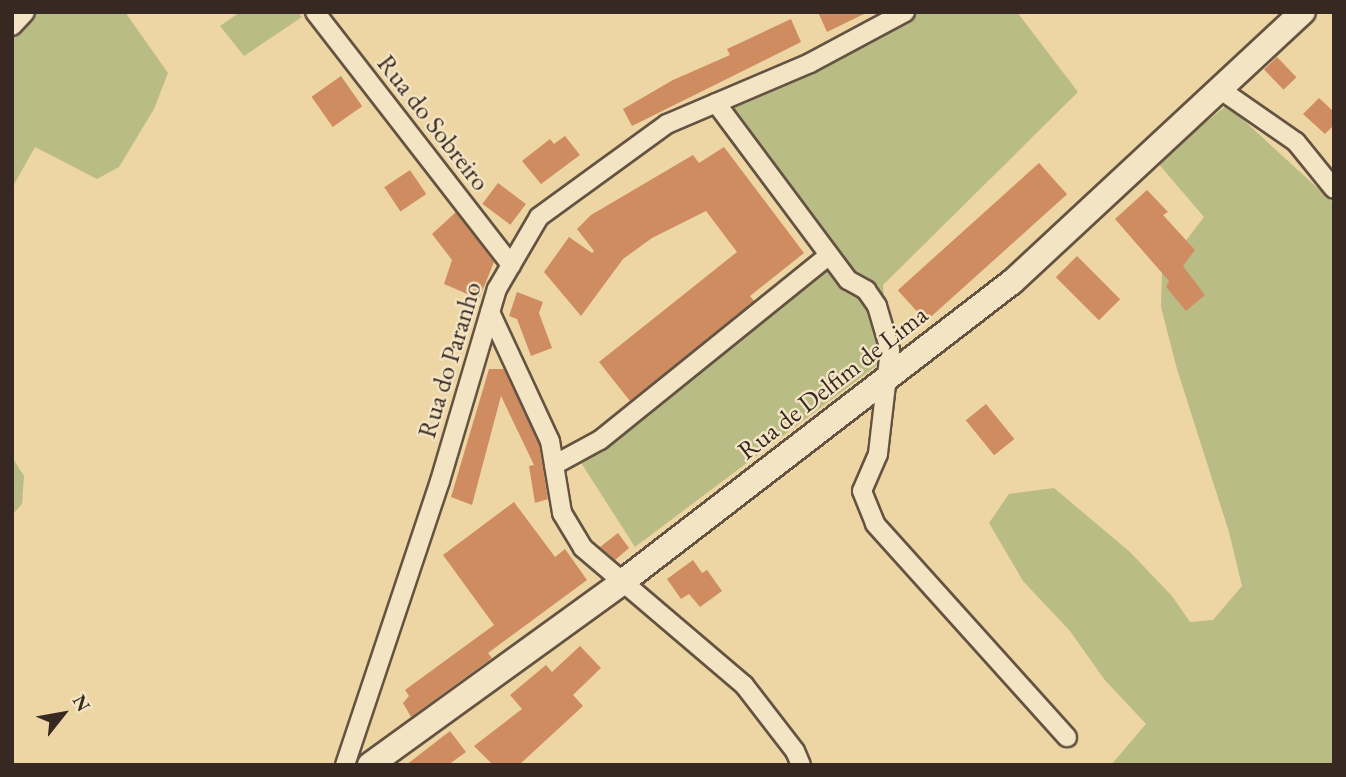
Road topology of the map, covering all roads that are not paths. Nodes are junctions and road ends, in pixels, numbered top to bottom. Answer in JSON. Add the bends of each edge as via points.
{"nodes":[{"id":1,"x":25,"y":12,"type":"edge"},
{"id":2,"x":315,"y":12,"type":"edge"},
{"id":3,"x":905,"y":12,"type":"edge"},
{"id":4,"x":1303,"y":12,"type":"edge"},
{"id":5,"x":12,"y":26,"type":"edge"},
{"id":6,"x":1221,"y":90,"type":"junction"},
{"id":7,"x":716,"y":103,"type":"junction"},
{"id":8,"x":1334,"y":189,"type":"edge"},
{"id":9,"x":829,"y":255,"type":"junction"},
{"id":10,"x":511,"y":265,"type":"junction"},
{"id":11,"x":490,"y":312,"type":"junction"},
{"id":12,"x":886,"y":380,"type":"junction"},
{"id":13,"x":554,"y":465,"type":"junction"},
{"id":14,"x":621,"y":583,"type":"junction"},
{"id":15,"x":1067,"y":737,"type":"dead end"},
{"id":16,"x":345,"y":765,"type":"edge"},
{"id":17,"x":370,"y":765,"type":"edge"},
{"id":18,"x":801,"y":765,"type":"edge"}],
"edges":[{"from":1,"to":5,"type":"street"},
{"from":2,"to":10,"type":"street","name":"Rua do Sobreiro"},
{"from":3,"to":7,"type":"street","name":"Rua do Paranho","via":[[810,63]]},
{"from":4,"to":6,"type":"main road","name":"Rua de Delfim de Lima"},
{"from":6,"to":8,"type":"street","via":[[1296,142]]},
{"from":6,"to":12,"type":"main road","name":"Rua de Delfim de Lima","via":[[1012,282]]},
{"from":7,"to":9,"type":"street"},
{"from":7,"to":10,"type":"street","name":"Rua do Paranho","via":[[667,124],[539,217]]},
{"from":9,"to":12,"type":"street","via":[[877,306],[890,349]]},
{"from":9,"to":13,"type":"street","via":[[600,440]]},
{"from":10,"to":11,"type":"street","name":"Rua do Paranho","via":[[496,289]]},
{"from":11,"to":13,"type":"street","via":[[550,441]]},
{"from":11,"to":16,"type":"street","name":"Rua do Paranho","via":[[440,481]]},
{"from":12,"to":14,"type":"main road","name":"Rua de Delfim de Lima"},
{"from":12,"to":15,"type":"street","via":[[878,454],[862,491],[875,524]]},
{"from":13,"to":14,"type":"street","via":[[562,513],[583,548]]},
{"from":14,"to":17,"type":"main road","name":"Rua de Delfim de Lima"},
{"from":14,"to":18,"type":"street","via":[[744,685]]}]}
